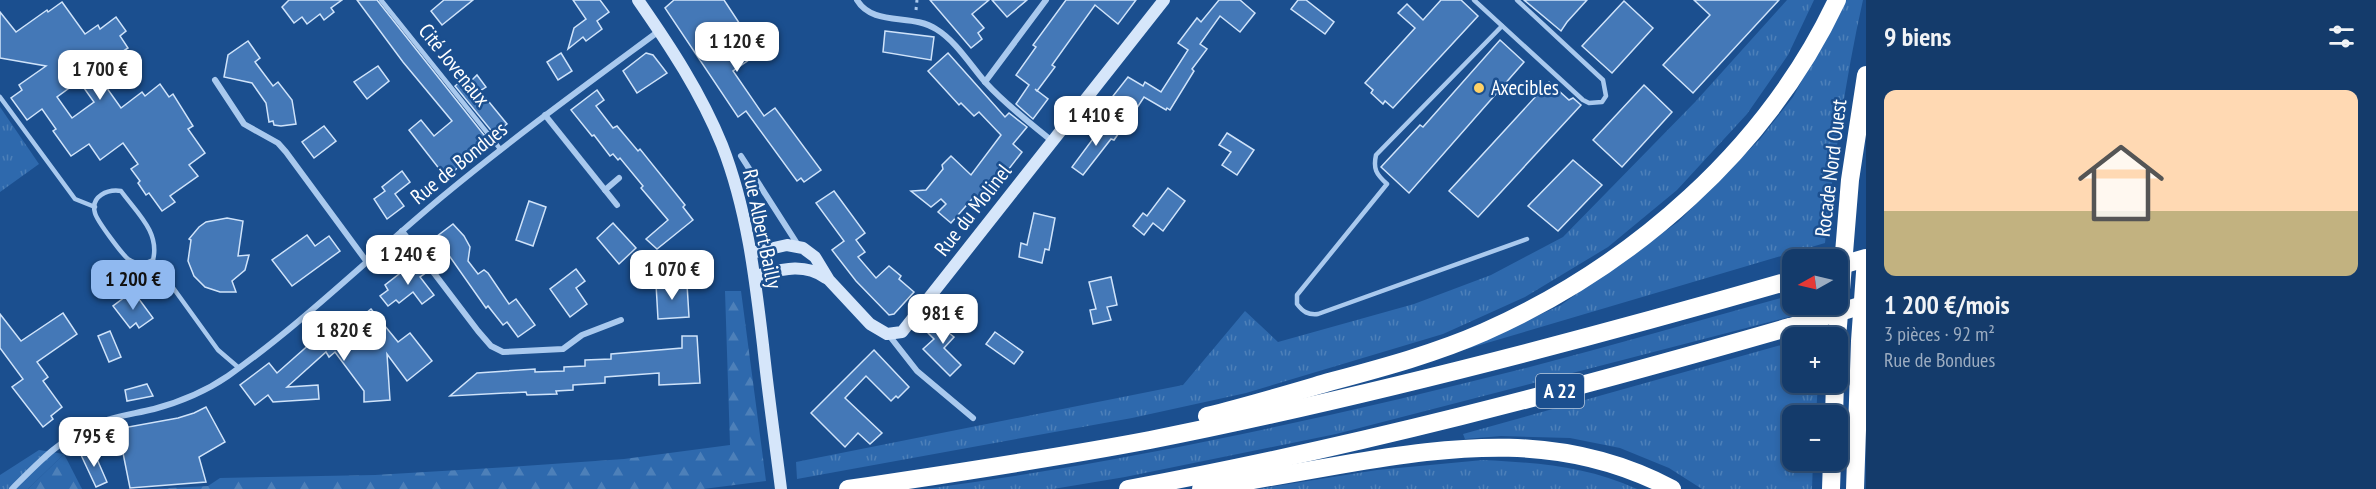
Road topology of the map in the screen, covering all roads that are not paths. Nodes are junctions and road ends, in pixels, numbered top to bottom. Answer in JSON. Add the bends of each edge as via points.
{"nodes":[{"id":1,"x":381,"y":0,"type":"edge"},
{"id":2,"x":638,"y":0,"type":"edge"},
{"id":3,"x":857,"y":0,"type":"edge"},
{"id":4,"x":1046,"y":0,"type":"edge"},
{"id":5,"x":1164,"y":0,"type":"edge"},
{"id":6,"x":1474,"y":0,"type":"edge"},
{"id":7,"x":1517,"y":0,"type":"edge"},
{"id":8,"x":1837,"y":0,"type":"edge"},
{"id":9,"x":1502,"y":26,"type":"junction"},
{"id":10,"x":658,"y":30,"type":"junction"},
{"id":11,"x":1866,"y":75,"type":"edge"},
{"id":12,"x":214,"y":80,"type":"dead end"},
{"id":13,"x":985,"y":82,"type":"junction"},
{"id":14,"x":0,"y":97,"type":"edge"},
{"id":15,"x":545,"y":115,"type":"junction"},
{"id":16,"x":1052,"y":141,"type":"junction"},
{"id":17,"x":501,"y":150,"type":"junction"},
{"id":18,"x":741,"y":156,"type":"dead end"},
{"id":19,"x":619,"y":178,"type":"dead end"},
{"id":20,"x":605,"y":190,"type":"junction"},
{"id":21,"x":617,"y":205,"type":"dead end"},
{"id":22,"x":95,"y":207,"type":"junction"},
{"id":23,"x":402,"y":231,"type":"junction"},
{"id":24,"x":1527,"y":239,"type":"dead end"},
{"id":25,"x":798,"y":246,"type":"junction"},
{"id":26,"x":751,"y":253,"type":"junction"},
{"id":27,"x":1866,"y":258,"type":"edge"},
{"id":28,"x":153,"y":260,"type":"junction"},
{"id":29,"x":367,"y":262,"type":"junction"},
{"id":30,"x":1848,"y":263,"type":"edge"},
{"id":31,"x":755,"y":276,"type":"junction"},
{"id":32,"x":830,"y":280,"type":"junction"},
{"id":33,"x":1782,"y":283,"type":"edge"},
{"id":34,"x":1866,"y":304,"type":"edge"},
{"id":35,"x":621,"y":320,"type":"dead end"},
{"id":36,"x":1838,"y":327,"type":"edge"},
{"id":37,"x":888,"y":334,"type":"junction"},
{"id":38,"x":239,"y":368,"type":"junction"},
{"id":39,"x":973,"y":418,"type":"dead end"},
{"id":40,"x":1857,"y":425,"type":"junction"},
{"id":41,"x":1148,"y":440,"type":"junction"},
{"id":42,"x":1832,"y":471,"type":"edge"},
{"id":43,"x":12,"y":489,"type":"edge"},
{"id":44,"x":781,"y":489,"type":"edge"},
{"id":45,"x":848,"y":489,"type":"edge"},
{"id":46,"x":1128,"y":489,"type":"edge"},
{"id":47,"x":1201,"y":489,"type":"edge"},
{"id":48,"x":1672,"y":489,"type":"edge"},
{"id":49,"x":1831,"y":489,"type":"edge"},
{"id":50,"x":1855,"y":489,"type":"edge"},
{"id":51,"x":1863,"y":489,"type":"edge"}],
"edges":[{"from":1,"to":17,"type":"lane","name":"Cité Jovenaux"},
{"from":2,"to":10,"type":"street","name":"Rue Albert Bailly"},
{"from":3,"to":13,"type":"street","via":[[876,15],[914,21],[938,30]]},
{"from":4,"to":13,"type":"street"},
{"from":5,"to":16,"type":"street","name":"Rue du Molinel"},
{"from":6,"to":9,"type":"lane"},
{"from":7,"to":9,"type":"lane","via":[[1603,80],[1606,96],[1602,102],[1589,103]]},
{"from":8,"to":41,"type":"highway","via":[[1791,78],[1709,179],[1622,253],[1586,278],[1524,313],[1446,347],[1192,421]]},
{"from":9,"to":24,"type":"lane","via":[[1376,155],[1376,175],[1387,184],[1297,295],[1297,304],[1302,311],[1318,314]]},
{"from":10,"to":15,"type":"street","name":"Rue de Bondues"},
{"from":10,"to":26,"type":"street","name":"Rue Albert Bailly","via":[[715,128],[741,205]]},
{"from":11,"to":36,"type":"highway","name":"Rocade Nord Ouest","via":[[1849,191]]},
{"from":12,"to":29,"type":"street","via":[[244,124],[278,143],[286,152]]},
{"from":13,"to":16,"type":"street"},
{"from":14,"to":22,"type":"lane","via":[[75,200]]},
{"from":15,"to":17,"type":"street","name":"Rue de Bondues"},
{"from":15,"to":20,"type":"street"},
{"from":16,"to":37,"type":"street","name":"Rue du Molinel","via":[[907,327]]},
{"from":17,"to":23,"type":"street","name":"Rue de Bondues"},
{"from":18,"to":25,"type":"street"},
{"from":19,"to":20,"type":"street"},
{"from":20,"to":21,"type":"street"},
{"from":22,"to":28,"type":"lane","via":[[94,213],[130,261],[141,265]]},
{"from":22,"to":28,"type":"lane","via":[[101,194],[110,189],[121,191],[154,234]]},
{"from":23,"to":29,"type":"street","name":"Rue de Bondues"},
{"from":23,"to":35,"type":"street","via":[[478,331],[491,346],[503,352],[563,349],[582,335]]},
{"from":25,"to":26,"type":"street"},
{"from":25,"to":32,"type":"street","via":[[815,257]]},
{"from":26,"to":31,"type":"street","name":"Rue Albert Bailly"},
{"from":27,"to":30,"type":"highway","bridge":true},
{"from":27,"to":40,"type":"highway"},
{"from":28,"to":38,"type":"lane","via":[[218,350]]},
{"from":29,"to":38,"type":"street","name":"Rue de Bondues"},
{"from":31,"to":32,"type":"street","via":[[797,268]]},
{"from":31,"to":44,"type":"street","name":"Rue Albert Bailly"},
{"from":32,"to":37,"type":"street","via":[[870,324]]},
{"from":33,"to":41,"type":"highway","number":"A 22","via":[[1440,376]]},
{"from":34,"to":46,"type":"highway","number":"A 22","bridge":true,"via":[[1568,389],[1406,430]]},
{"from":37,"to":39,"type":"street","via":[[916,371]]},
{"from":38,"to":43,"type":"street","name":"Rue de Bondues","via":[[184,399],[115,417],[83,430],[47,455]]},
{"from":40,"to":50,"type":"highway"},
{"from":40,"to":51,"type":"highway"},
{"from":41,"to":45,"type":"highway","number":"A 22"},
{"from":42,"to":49,"type":"highway"},
{"from":47,"to":48,"type":"highway","via":[[1407,454],[1510,447],[1598,458]]}]}
